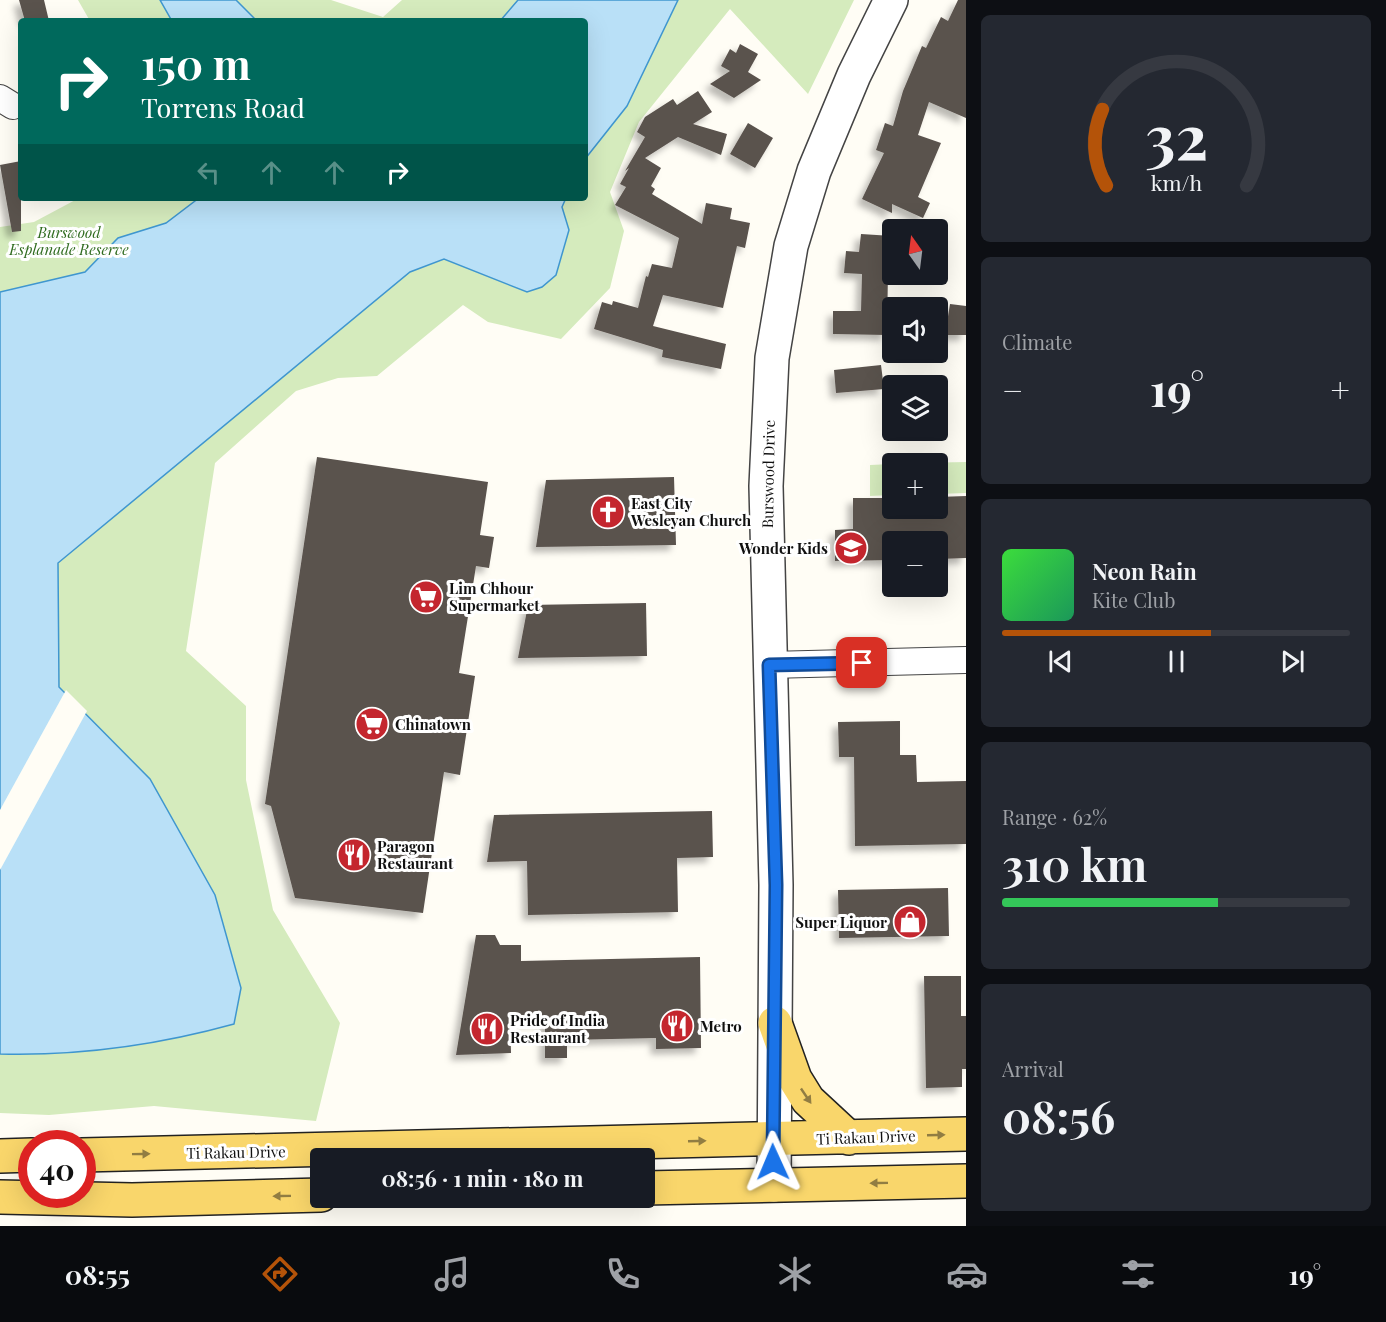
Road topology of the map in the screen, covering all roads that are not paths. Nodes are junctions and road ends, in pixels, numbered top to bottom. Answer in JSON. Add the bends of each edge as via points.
{"nodes":[{"id":1,"x":891,"y":0,"type":"edge"},
{"id":2,"x":966,"y":660,"type":"edge"},
{"id":3,"x":769,"y":665,"type":"junction"},
{"id":4,"x":775,"y":1023,"type":"junction"},
{"id":5,"x":966,"y":1134,"type":"edge"},
{"id":6,"x":849,"y":1138,"type":"junction"},
{"id":7,"x":773,"y":1139,"type":"junction"},
{"id":8,"x":18,"y":1155,"type":"edge"},
{"id":9,"x":96,"y":1155,"type":"edge"},
{"id":10,"x":0,"y":1156,"type":"edge"},
{"id":11,"x":966,"y":1181,"type":"edge"},
{"id":12,"x":774,"y":1185,"type":"junction"},
{"id":13,"x":655,"y":1188,"type":"edge"},
{"id":14,"x":310,"y":1195,"type":"edge"},
{"id":15,"x":0,"y":1197,"type":"edge"}],
"edges":[{"from":1,"to":3,"type":"street","name":"Burswood Drive","via":[[823,150],[791,246],[772,358],[766,474]]},
{"from":2,"to":3,"type":"street"},
{"from":3,"to":4,"type":"street","name":"Burswood Drive"},
{"from":4,"to":6,"type":"main road","one_way":true,"via":[[795,1079],[808,1101]]},
{"from":4,"to":7,"type":"street","name":"Burswood Drive"},
{"from":6,"to":5,"type":"main road","name":"Ti Rakau Drive","one_way":true},
{"from":6,"to":7,"type":"main road","name":"Ti Rakau Drive"},
{"from":9,"to":7,"type":"main road","name":"Ti Rakau Drive","one_way":true},
{"from":7,"to":12,"type":"street","name":"Burswood Drive"},
{"from":8,"to":10,"type":"main road"},
{"from":11,"to":12,"type":"main road","one_way":true},
{"from":12,"to":13,"type":"main road"},
{"from":14,"to":15,"type":"main road","one_way":true,"via":[[132,1200]]}]}
